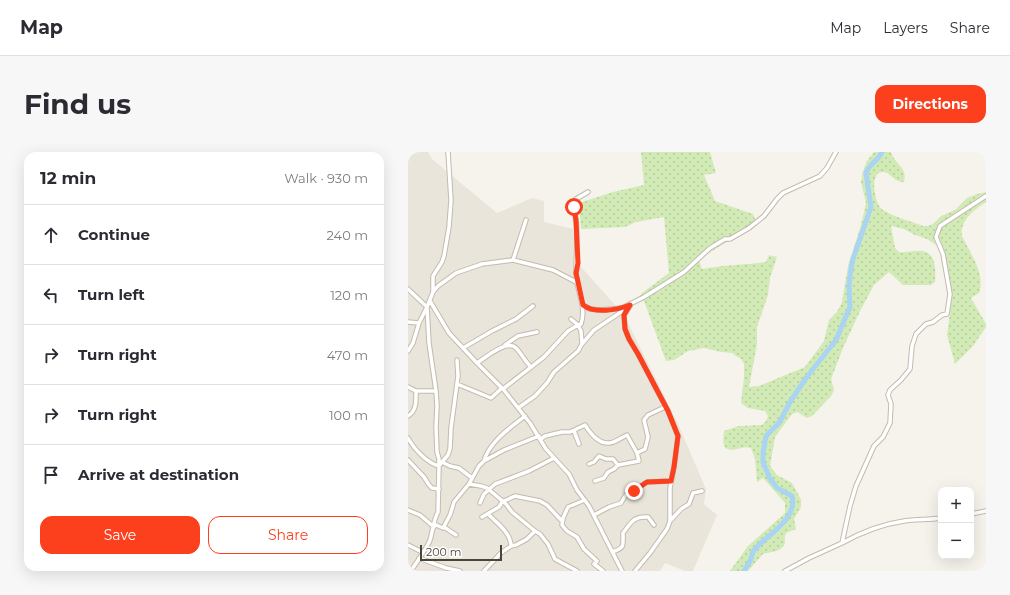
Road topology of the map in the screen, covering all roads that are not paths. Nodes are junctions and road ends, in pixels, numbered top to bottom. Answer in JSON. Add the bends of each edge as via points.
{"nodes":[{"id":1,"x":448,"y":152,"type":"edge"},
{"id":2,"x":836,"y":152,"type":"edge"},
{"id":3,"x":588,"y":192,"type":"dead end"},
{"id":4,"x":986,"y":196,"type":"edge"},
{"id":5,"x":526,"y":220,"type":"dead end"},
{"id":6,"x":513,"y":260,"type":"junction"},
{"id":7,"x":578,"y":283,"type":"junction"},
{"id":8,"x":408,"y":289,"type":"edge"},
{"id":9,"x":433,"y":292,"type":"junction"},
{"id":10,"x":430,"y":301,"type":"junction"},
{"id":11,"x":583,"y":305,"type":"junction"},
{"id":12,"x":630,"y":305,"type":"junction"},
{"id":13,"x":533,"y":306,"type":"dead end"},
{"id":14,"x":427,"y":307,"type":"junction"},
{"id":15,"x":622,"y":308,"type":"junction"},
{"id":16,"x":571,"y":319,"type":"dead end"},
{"id":17,"x":408,"y":322,"type":"edge"},
{"id":18,"x":419,"y":323,"type":"junction"},
{"id":19,"x":578,"y":325,"type":"junction"},
{"id":20,"x":537,"y":332,"type":"dead end"},
{"id":21,"x":582,"y":344,"type":"junction"},
{"id":22,"x":505,"y":345,"type":"junction"},
{"id":23,"x":463,"y":348,"type":"junction"},
{"id":24,"x":408,"y":351,"type":"edge"},
{"id":25,"x":457,"y":360,"type":"dead end"},
{"id":26,"x":476,"y":363,"type":"junction"},
{"id":27,"x":530,"y":366,"type":"junction"},
{"id":28,"x":457,"y":384,"type":"junction"},
{"id":29,"x":408,"y":387,"type":"edge"},
{"id":30,"x":502,"y":388,"type":"junction"},
{"id":31,"x":416,"y":391,"type":"junction"},
{"id":32,"x":436,"y":391,"type":"junction"},
{"id":33,"x":664,"y":407,"type":"junction"},
{"id":34,"x":518,"y":408,"type":"junction"},
{"id":35,"x":408,"y":416,"type":"edge"},
{"id":36,"x":525,"y":416,"type":"junction"},
{"id":37,"x":574,"y":431,"type":"junction"},
{"id":38,"x":540,"y":437,"type":"junction"},
{"id":39,"x":408,"y":438,"type":"edge"},
{"id":40,"x":579,"y":444,"type":"dead end"},
{"id":41,"x":637,"y":453,"type":"junction"},
{"id":42,"x":554,"y":458,"type":"junction"},
{"id":43,"x":408,"y":460,"type":"edge"},
{"id":44,"x":484,"y":461,"type":"junction"},
{"id":45,"x":442,"y":462,"type":"junction"},
{"id":46,"x":589,"y":464,"type":"dead end"},
{"id":47,"x":618,"y":465,"type":"junction"},
{"id":48,"x":439,"y":466,"type":"junction"},
{"id":49,"x":472,"y":478,"type":"junction"},
{"id":50,"x":596,"y":481,"type":"dead end"},
{"id":51,"x":671,"y":481,"type":"junction"},
{"id":52,"x":469,"y":484,"type":"junction"},
{"id":53,"x":438,"y":489,"type":"junction"},
{"id":54,"x":489,"y":490,"type":"junction"},
{"id":55,"x":702,"y":491,"type":"dead end"},
{"id":56,"x":585,"y":500,"type":"junction"},
{"id":57,"x":502,"y":502,"type":"junction"},
{"id":58,"x":480,"y":503,"type":"dead end"},
{"id":59,"x":408,"y":510,"type":"edge"},
{"id":60,"x":986,"y":511,"type":"edge"},
{"id":61,"x":974,"y":513,"type":"edge"},
{"id":62,"x":488,"y":514,"type":"junction"},
{"id":63,"x":594,"y":515,"type":"junction"},
{"id":64,"x":482,"y":517,"type":"dead end"},
{"id":65,"x":563,"y":518,"type":"junction"},
{"id":66,"x":938,"y":518,"type":"edge"},
{"id":67,"x":670,"y":521,"type":"junction"},
{"id":68,"x":434,"y":525,"type":"junction"},
{"id":69,"x":654,"y":525,"type":"dead end"},
{"id":70,"x":444,"y":527,"type":"junction"},
{"id":71,"x":535,"y":531,"type":"junction"},
{"id":72,"x":456,"y":535,"type":"dead end"},
{"id":73,"x":842,"y":543,"type":"junction"},
{"id":74,"x":408,"y":545,"type":"edge"},
{"id":75,"x":511,"y":546,"type":"junction"},
{"id":76,"x":422,"y":552,"type":"junction"},
{"id":77,"x":612,"y":552,"type":"junction"},
{"id":78,"x":419,"y":558,"type":"junction"},
{"id":79,"x":411,"y":571,"type":"edge"},
{"id":80,"x":460,"y":571,"type":"edge"},
{"id":81,"x":484,"y":571,"type":"edge"},
{"id":82,"x":577,"y":571,"type":"edge"},
{"id":83,"x":601,"y":571,"type":"edge"},
{"id":84,"x":622,"y":571,"type":"edge"},
{"id":85,"x":636,"y":571,"type":"edge"},
{"id":86,"x":785,"y":571,"type":"edge"}],
"edges":[{"from":1,"to":9,"type":"street","via":[[451,200],[449,227],[442,262],[433,276]]},
{"from":2,"to":12,"type":"street","via":[[820,176],[783,194],[764,216],[749,228],[710,248],[684,272]]},
{"from":3,"to":7,"type":"street","via":[[574,202]]},
{"from":4,"to":73,"type":"street","via":[[940,226],[936,237],[943,254],[950,294],[947,314],[942,314],[933,322],[926,324],[916,334],[910,369],[890,390],[890,423],[874,446],[856,486]]},
{"from":5,"to":6,"type":"street"},
{"from":6,"to":7,"type":"street","via":[[553,270]]},
{"from":6,"to":9,"type":"street","via":[[482,264],[456,273]]},
{"from":7,"to":11,"type":"street"},
{"from":8,"to":14,"type":"street"},
{"from":9,"to":10,"type":"street"},
{"from":10,"to":14,"type":"street"},
{"from":10,"to":23,"type":"street","via":[[445,326]]},
{"from":11,"to":15,"type":"street","via":[[601,310]]},
{"from":11,"to":19,"type":"street","via":[[583,318]]},
{"from":12,"to":15,"type":"street"},
{"from":12,"to":33,"type":"street","via":[[624,315],[625,329]]},
{"from":13,"to":23,"type":"street","via":[[516,319]]},
{"from":14,"to":18,"type":"street"},
{"from":14,"to":32,"type":"street"},
{"from":15,"to":21,"type":"street","via":[[621,312],[594,330]]},
{"from":16,"to":19,"type":"street"},
{"from":17,"to":18,"type":"street"},
{"from":18,"to":24,"type":"street","via":[[415,339]]},
{"from":19,"to":21,"type":"street"},
{"from":19,"to":27,"type":"street"},
{"from":20,"to":22,"type":"street","via":[[518,336]]},
{"from":21,"to":34,"type":"street","via":[[578,351],[554,372],[541,390]]},
{"from":22,"to":26,"type":"street"},
{"from":22,"to":27,"type":"street","via":[[516,348]]},
{"from":23,"to":26,"type":"street"},
{"from":25,"to":28,"type":"street"},
{"from":26,"to":30,"type":"street"},
{"from":27,"to":30,"type":"street"},
{"from":28,"to":30,"type":"street","via":[[491,398]]},
{"from":28,"to":45,"type":"street","via":[[450,449]]},
{"from":29,"to":31,"type":"street"},
{"from":30,"to":34,"type":"street"},
{"from":31,"to":32,"type":"street"},
{"from":31,"to":35,"type":"street","via":[[415,410]]},
{"from":32,"to":48,"type":"street"},
{"from":33,"to":41,"type":"street","via":[[648,415],[644,420],[648,437],[645,449]]},
{"from":33,"to":51,"type":"street","via":[[678,436]]},
{"from":34,"to":36,"type":"street"},
{"from":36,"to":38,"type":"street"},
{"from":36,"to":44,"type":"street","via":[[500,436]]},
{"from":37,"to":38,"type":"street"},
{"from":37,"to":40,"type":"street"},
{"from":37,"to":41,"type":"street","via":[[585,425],[598,440],[609,444],[627,435]]},
{"from":38,"to":42,"type":"street"},
{"from":38,"to":44,"type":"street","via":[[508,448]]},
{"from":39,"to":48,"type":"street","via":[[430,464]]},
{"from":41,"to":47,"type":"street","via":[[640,462]]},
{"from":42,"to":54,"type":"street","via":[[495,484]]},
{"from":42,"to":56,"type":"street","via":[[569,474]]},
{"from":43,"to":53,"type":"street","via":[[429,486]]},
{"from":44,"to":49,"type":"street"},
{"from":45,"to":48,"type":"street"},
{"from":45,"to":49,"type":"street","via":[[459,468]]},
{"from":46,"to":47,"type":"street","via":[[599,456],[613,459]]},
{"from":47,"to":50,"type":"street","via":[[604,478]]},
{"from":48,"to":53,"type":"street"},
{"from":49,"to":52,"type":"street"},
{"from":51,"to":63,"type":"street","via":[[647,482],[625,496],[621,503]]},
{"from":51,"to":67,"type":"street"},
{"from":52,"to":54,"type":"street"},
{"from":52,"to":70,"type":"street","via":[[454,502]]},
{"from":53,"to":68,"type":"street","via":[[438,512]]},
{"from":54,"to":57,"type":"street"},
{"from":54,"to":58,"type":"street"},
{"from":55,"to":67,"type":"street","via":[[694,493],[689,504],[680,509]]},
{"from":56,"to":63,"type":"street"},
{"from":56,"to":65,"type":"street","via":[[568,507]]},
{"from":57,"to":62,"type":"street"},
{"from":57,"to":65,"type":"street","via":[[515,496],[540,501],[560,520]]},
{"from":57,"to":71,"type":"street"},
{"from":59,"to":68,"type":"street"},
{"from":60,"to":61,"type":"street"},
{"from":62,"to":64,"type":"street"},
{"from":62,"to":75,"type":"street","via":[[508,536]]},
{"from":63,"to":77,"type":"street"},
{"from":65,"to":83,"type":"street","via":[[562,525],[577,537],[584,549],[595,558],[597,561],[594,564]]},
{"from":66,"to":73,"type":"street","via":[[904,521],[865,532]]},
{"from":67,"to":85,"type":"street","via":[[650,554]]},
{"from":68,"to":70,"type":"street"},
{"from":68,"to":76,"type":"street","via":[[430,542]]},
{"from":69,"to":77,"type":"street","via":[[648,518],[635,518],[623,533],[622,549]]},
{"from":70,"to":72,"type":"street"},
{"from":71,"to":75,"type":"street","via":[[527,539]]},
{"from":71,"to":82,"type":"street","via":[[548,544],[555,559]]},
{"from":73,"to":86,"type":"street"},
{"from":74,"to":76,"type":"street"},
{"from":75,"to":81,"type":"street"},
{"from":76,"to":78,"type":"street"},
{"from":77,"to":84,"type":"street"},
{"from":78,"to":79,"type":"street"},
{"from":78,"to":80,"type":"street"}]}
